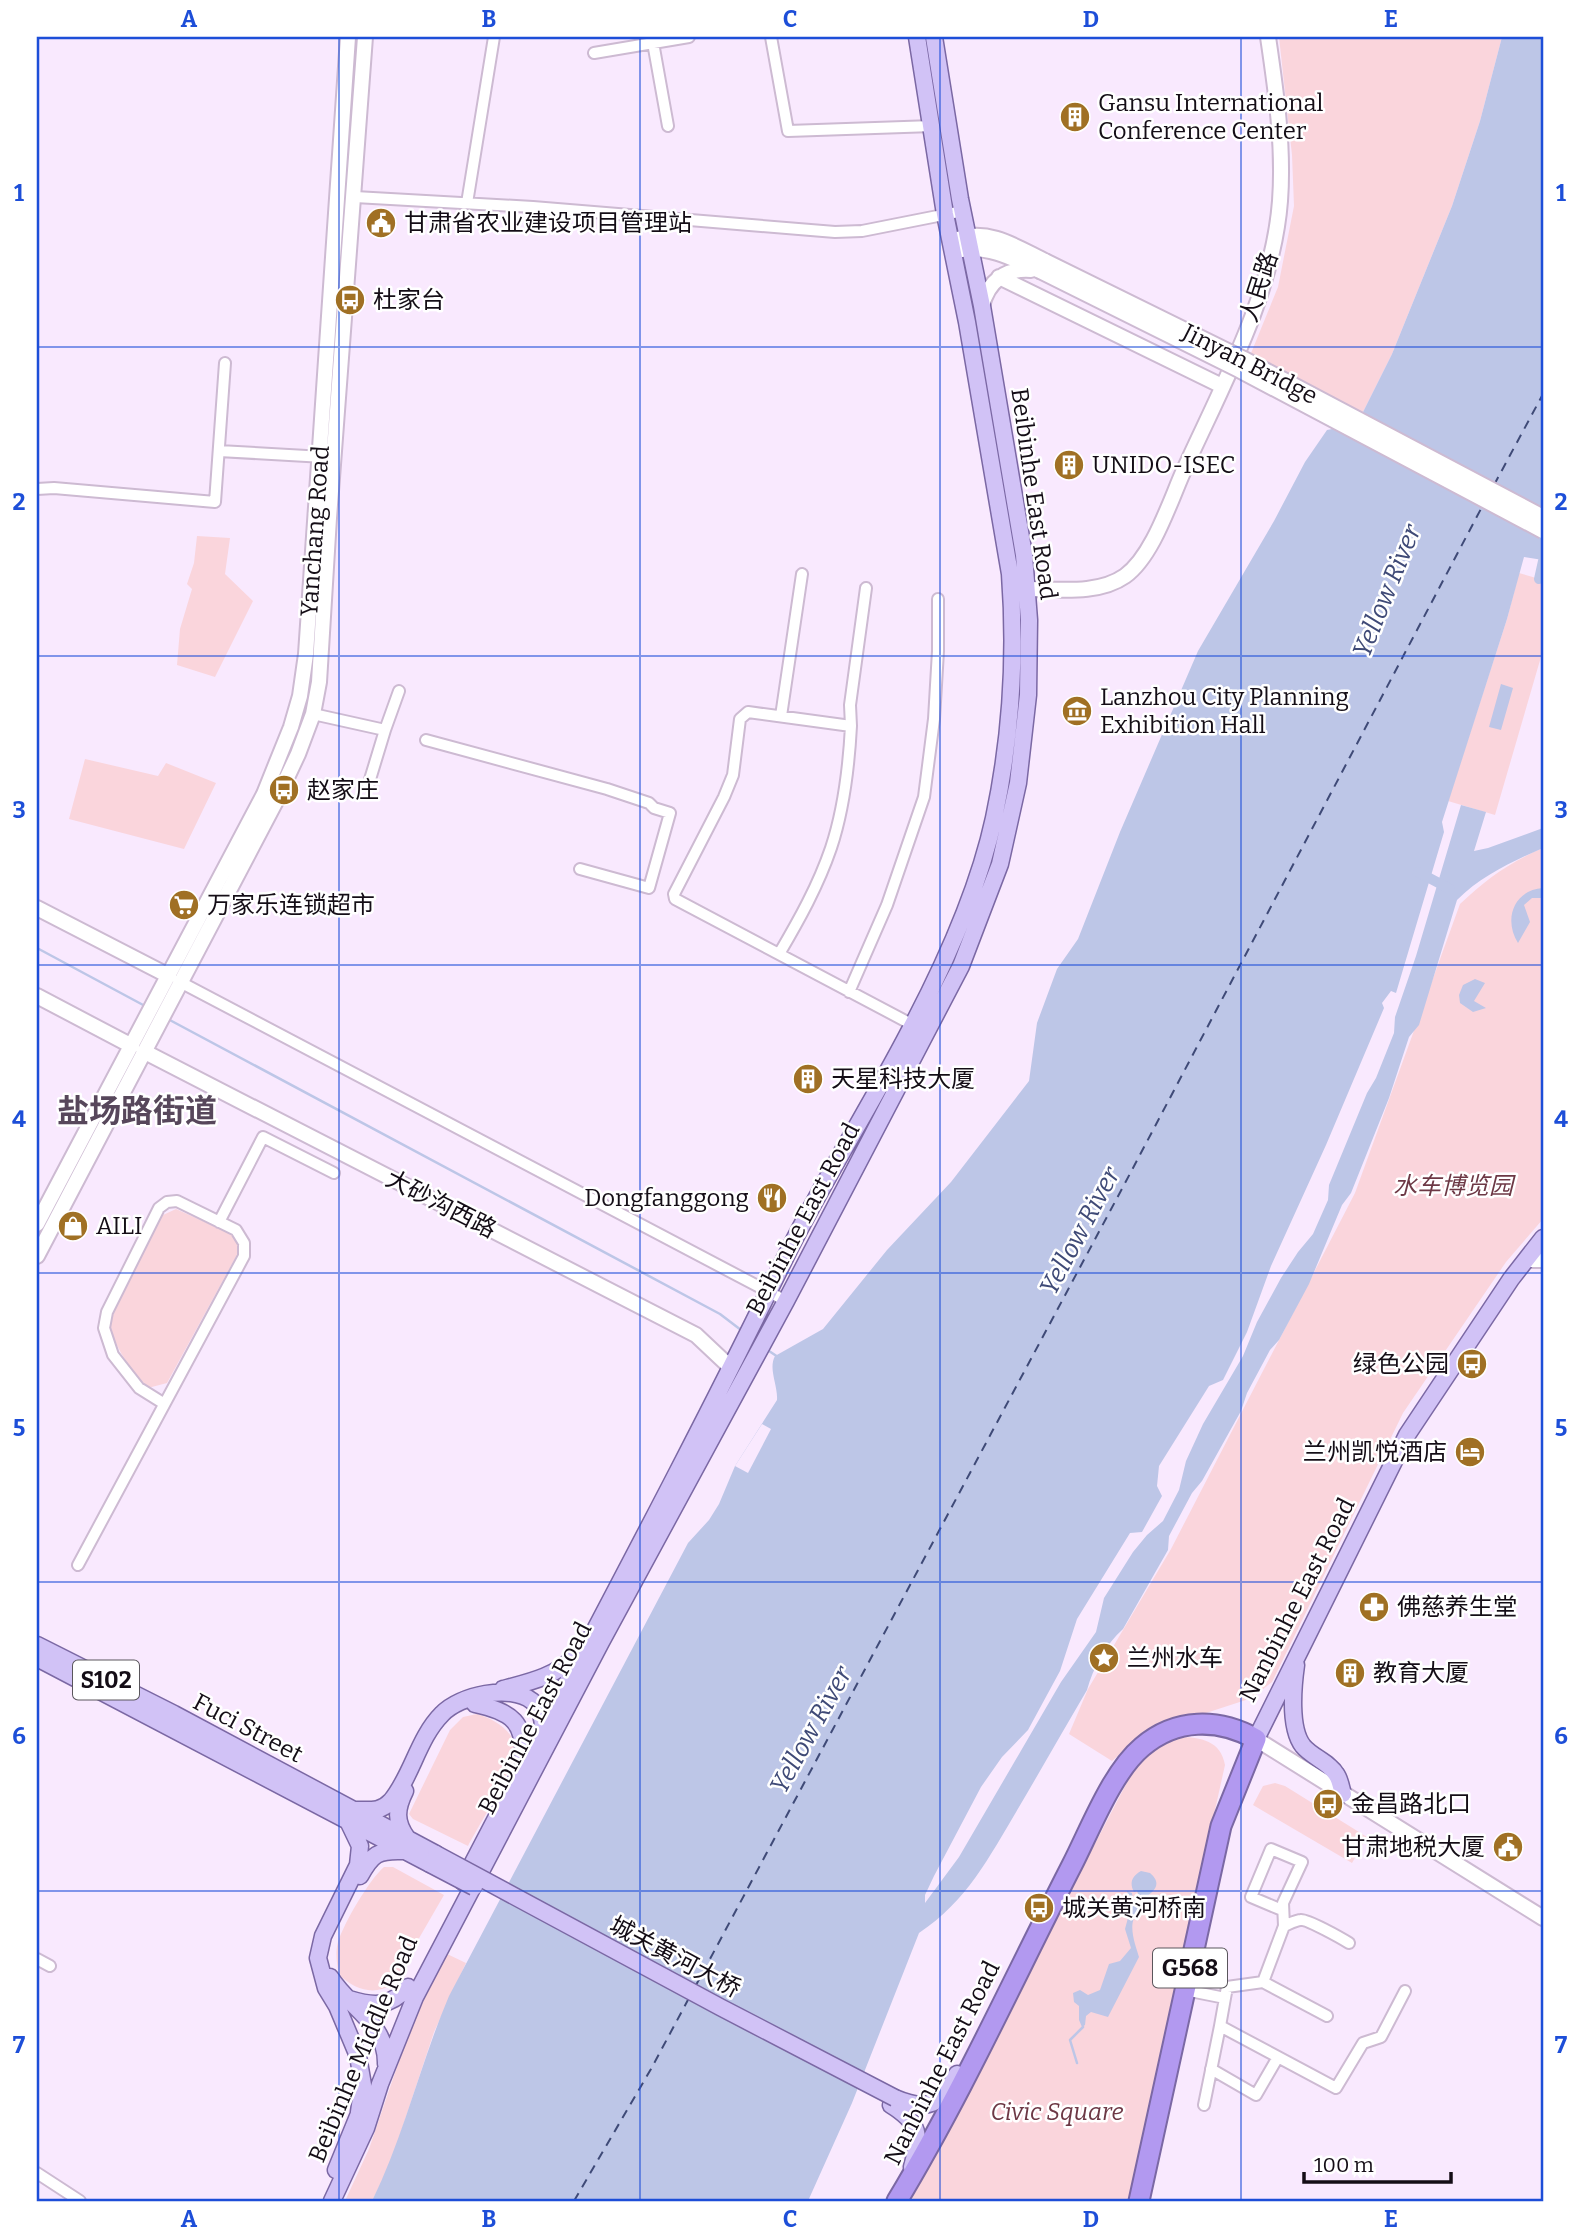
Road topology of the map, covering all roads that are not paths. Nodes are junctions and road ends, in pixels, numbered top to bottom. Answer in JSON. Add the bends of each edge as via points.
{"nodes":[{"id":1,"x":348,"y":37,"type":"edge"},
{"id":2,"x":366,"y":37,"type":"edge"},
{"id":3,"x":494,"y":37,"type":"edge"},
{"id":4,"x":689,"y":37,"type":"edge"},
{"id":5,"x":772,"y":37,"type":"edge"},
{"id":6,"x":918,"y":37,"type":"edge"},
{"id":7,"x":934,"y":37,"type":"edge"},
{"id":8,"x":1268,"y":37,"type":"edge"},
{"id":9,"x":653,"y":40,"type":"edge"},
{"id":10,"x":594,"y":53,"type":"dead end"},
{"id":11,"x":668,"y":126,"type":"dead end"},
{"id":12,"x":933,"y":126,"type":"junction"},
{"id":13,"x":355,"y":197,"type":"junction"},
{"id":14,"x":467,"y":203,"type":"junction"},
{"id":15,"x":963,"y":211,"type":"junction"},
{"id":16,"x":945,"y":214,"type":"junction"},
{"id":17,"x":970,"y":241,"type":"junction"},
{"id":18,"x":951,"y":247,"type":"junction"},
{"id":19,"x":1042,"y":266,"type":"junction"},
{"id":20,"x":999,"y":277,"type":"junction"},
{"id":21,"x":982,"y":306,"type":"junction"},
{"id":22,"x":225,"y":363,"type":"dead end"},
{"id":23,"x":1222,"y":386,"type":"junction"},
{"id":24,"x":219,"y":451,"type":"junction"},
{"id":25,"x":328,"y":457,"type":"junction"},
{"id":26,"x":37,"y":489,"type":"edge"},
{"id":27,"x":1543,"y":517,"type":"edge"},
{"id":28,"x":1543,"y":531,"type":"edge"},
{"id":29,"x":802,"y":574,"type":"dead end"},
{"id":30,"x":866,"y":588,"type":"dead end"},
{"id":31,"x":1027,"y":589,"type":"junction"},
{"id":32,"x":938,"y":599,"type":"dead end"},
{"id":33,"x":400,"y":691,"type":"dead end"},
{"id":34,"x":313,"y":713,"type":"junction"},
{"id":35,"x":781,"y":716,"type":"junction"},
{"id":36,"x":851,"y":726,"type":"junction"},
{"id":37,"x":385,"y":730,"type":"junction"},
{"id":38,"x":426,"y":740,"type":"dead end"},
{"id":39,"x":368,"y":786,"type":"dead end"},
{"id":40,"x":580,"y":869,"type":"dead end"},
{"id":41,"x":37,"y":908,"type":"edge"},
{"id":42,"x":779,"y":954,"type":"junction"},
{"id":43,"x":175,"y":980,"type":"junction"},
{"id":44,"x":849,"y":992,"type":"junction"},
{"id":45,"x":37,"y":996,"type":"edge"},
{"id":46,"x":913,"y":1025,"type":"junction"},
{"id":47,"x":142,"y":1042,"type":"junction"},
{"id":48,"x":334,"y":1174,"type":"dead end"},
{"id":49,"x":219,"y":1222,"type":"junction"},
{"id":50,"x":37,"y":1224,"type":"edge"},
{"id":51,"x":1543,"y":1238,"type":"edge"},
{"id":52,"x":37,"y":1256,"type":"edge"},
{"id":53,"x":1526,"y":1260,"type":"junction"},
{"id":54,"x":1543,"y":1260,"type":"edge"},
{"id":55,"x":767,"y":1298,"type":"junction"},
{"id":56,"x":783,"y":1307,"type":"junction"},
{"id":57,"x":733,"y":1359,"type":"junction"},
{"id":58,"x":163,"y":1403,"type":"junction"},
{"id":59,"x":78,"y":1564,"type":"dead end"},
{"id":60,"x":37,"y":1633,"type":"edge"},
{"id":61,"x":589,"y":1640,"type":"junction"},
{"id":62,"x":37,"y":1645,"type":"edge"},
{"id":63,"x":1297,"y":1653,"type":"junction"},
{"id":64,"x":37,"y":1658,"type":"edge"},
{"id":65,"x":37,"y":1668,"type":"edge"},
{"id":66,"x":580,"y":1681,"type":"junction"},
{"id":67,"x":481,"y":1699,"type":"junction"},
{"id":68,"x":556,"y":1704,"type":"junction"},
{"id":69,"x":539,"y":1710,"type":"junction"},
{"id":70,"x":172,"y":1721,"type":"junction"},
{"id":71,"x":543,"y":1727,"type":"junction"},
{"id":72,"x":1256,"y":1739,"type":"junction"},
{"id":73,"x":540,"y":1759,"type":"junction"},
{"id":74,"x":523,"y":1767,"type":"junction"},
{"id":75,"x":266,"y":1771,"type":"junction"},
{"id":76,"x":1343,"y":1794,"type":"junction"},
{"id":77,"x":351,"y":1816,"type":"junction"},
{"id":78,"x":407,"y":1845,"type":"junction"},
{"id":79,"x":433,"y":1859,"type":"joint"},
{"id":80,"x":470,"y":1880,"type":"junction"},
{"id":81,"x":1282,"y":1910,"type":"junction"},
{"id":82,"x":1543,"y":1918,"type":"edge"},
{"id":83,"x":1284,"y":1926,"type":"junction"},
{"id":84,"x":1349,"y":1942,"type":"dead end"},
{"id":85,"x":1029,"y":1947,"type":"junction"},
{"id":86,"x":37,"y":1958,"type":"edge"},
{"id":87,"x":50,"y":1966,"type":"dead end"},
{"id":88,"x":1263,"y":1982,"type":"junction"},
{"id":89,"x":408,"y":1987,"type":"junction"},
{"id":90,"x":1185,"y":1990,"type":"junction"},
{"id":91,"x":1405,"y":1991,"type":"dead end"},
{"id":92,"x":1225,"y":1998,"type":"junction"},
{"id":93,"x":342,"y":2002,"type":"junction"},
{"id":94,"x":406,"y":2015,"type":"junction"},
{"id":95,"x":1326,"y":2016,"type":"dead end"},
{"id":96,"x":1220,"y":2025,"type":"junction"},
{"id":97,"x":385,"y":2035,"type":"junction"},
{"id":98,"x":1278,"y":2057,"type":"junction"},
{"id":99,"x":1211,"y":2069,"type":"junction"},
{"id":100,"x":380,"y":2084,"type":"junction"},
{"id":101,"x":893,"y":2101,"type":"junction"},
{"id":102,"x":1204,"y":2105,"type":"dead end"},
{"id":103,"x":357,"y":2121,"type":"junction"},
{"id":104,"x":37,"y":2173,"type":"edge"},
{"id":105,"x":80,"y":2201,"type":"edge"},
{"id":106,"x":321,"y":2201,"type":"edge"},
{"id":107,"x":332,"y":2201,"type":"edge"},
{"id":108,"x":897,"y":2201,"type":"edge"},
{"id":109,"x":1139,"y":2201,"type":"edge"}],
"edges":[{"from":1,"to":25,"type":"main road","name":"Yanchang Road"},
{"from":2,"to":13,"type":"main road","name":"Yanchang Road"},
{"from":3,"to":14,"type":"street"},
{"from":4,"to":9,"type":"street"},
{"from":5,"to":12,"type":"street","via":[[788,131]]},
{"from":6,"to":12,"type":"main road","name":"Beibinhe East Road"},
{"from":7,"to":15,"type":"main road","name":"Beibinhe East Road"},
{"from":8,"to":23,"type":"main road","name":"人民路","via":[[1280,125],[1275,241]]},
{"from":9,"to":10,"type":"street"},
{"from":9,"to":11,"type":"street"},
{"from":12,"to":16,"type":"main road","name":"Beibinhe East Road"},
{"from":13,"to":14,"type":"street"},
{"from":13,"to":25,"type":"main road","name":"Yanchang Road"},
{"from":14,"to":16,"type":"street","via":[[835,232]]},
{"from":15,"to":16,"type":"street"},
{"from":15,"to":17,"type":"main road","name":"Beibinhe East Road"},
{"from":16,"to":18,"type":"main road","name":"Beibinhe East Road"},
{"from":17,"to":18,"type":"main road"},
{"from":17,"to":19,"type":"main road"},
{"from":17,"to":21,"type":"main road","name":"Beibinhe East Road"},
{"from":18,"to":46,"type":"main road","name":"Beibinhe East Road","via":[[1010,574],[1012,692],[1003,769],[983,859]]},
{"from":19,"to":20,"type":"main road"},
{"from":19,"to":27,"type":"main road","name":"Jinyan Bridge","bridge":true,"via":[[1244,359]]},
{"from":19,"to":28,"type":"main road","name":"Jinyan Bridge","bridge":true},
{"from":20,"to":21,"type":"main road"},
{"from":20,"to":23,"type":"main road"},
{"from":21,"to":31,"type":"main road","name":"Beibinhe East Road"},
{"from":22,"to":24,"type":"street"},
{"from":23,"to":31,"type":"main road","name":"人民路","via":[[1140,561],[1107,585]]},
{"from":24,"to":25,"type":"street"},
{"from":24,"to":26,"type":"street","via":[[215,502]]},
{"from":25,"to":34,"type":"main road","name":"Yanchang Road","via":[[319,682]]},
{"from":25,"to":43,"type":"main road","name":"Yanchang Road","via":[[300,696],[280,759]]},
{"from":29,"to":35,"type":"street"},
{"from":30,"to":36,"type":"street"},
{"from":31,"to":56,"type":"main road","name":"Beibinhe East Road","via":[[1028,695],[1018,783],[1000,864],[961,966]]},
{"from":32,"to":44,"type":"street","via":[[934,719],[924,797],[887,905]]},
{"from":33,"to":37,"type":"street"},
{"from":34,"to":37,"type":"street"},
{"from":34,"to":43,"type":"main road","name":"Yanchang Road","via":[[276,801]]},
{"from":35,"to":36,"type":"street"},
{"from":35,"to":42,"type":"street","via":[[748,712],[740,719],[733,775],[674,894],[675,899]]},
{"from":36,"to":42,"type":"street","via":[[849,763],[832,846],[809,902]]},
{"from":37,"to":39,"type":"street"},
{"from":38,"to":40,"type":"street","via":[[607,789],[670,813],[649,888]]},
{"from":41,"to":43,"type":"main road"},
{"from":42,"to":44,"type":"street"},
{"from":43,"to":47,"type":"main road","name":"Yanchang Road"},
{"from":43,"to":55,"type":"street"},
{"from":44,"to":46,"type":"street"},
{"from":45,"to":47,"type":"main road","name":"大砂沟西路"},
{"from":46,"to":55,"type":"main road","name":"Beibinhe East Road"},
{"from":47,"to":50,"type":"main road"},
{"from":47,"to":52,"type":"main road"},
{"from":47,"to":57,"type":"main road","name":"大砂沟西路","via":[[696,1335]]},
{"from":48,"to":49,"type":"street","via":[[263,1136]]},
{"from":49,"to":58,"type":"street","via":[[236,1230],[244,1243],[244,1256]]},
{"from":49,"to":58,"type":"street","via":[[177,1201],[159,1208],[107,1312],[104,1328],[113,1355],[139,1388]]},
{"from":51,"to":53,"type":"main road","name":"Nanbinhe East Road"},
{"from":53,"to":54,"type":"main road"},
{"from":53,"to":63,"type":"main road","name":"Nanbinhe East Road","via":[[1407,1435]]},
{"from":55,"to":56,"type":"street"},
{"from":55,"to":57,"type":"main road","name":"Beibinhe East Road"},
{"from":56,"to":66,"type":"main road","name":"Beibinhe East Road"},
{"from":57,"to":61,"type":"main road","name":"Beibinhe East Road"},
{"from":58,"to":59,"type":"street"},
{"from":60,"to":75,"type":"main road","via":[[244,1744]]},
{"from":61,"to":67,"type":"main road","via":[[568,1665]]},
{"from":61,"to":68,"type":"main road","name":"Beibinhe East Road"},
{"from":62,"to":70,"type":"main road","name":"Fuci Street","number":"S102"},
{"from":63,"to":72,"type":"main road","name":"Nanbinhe East Road"},
{"from":63,"to":76,"type":"main road","via":[[1296,1730],[1301,1744],[1336,1773]]},
{"from":64,"to":70,"type":"main road","name":"Fuci Street","number":"S102"},
{"from":65,"to":75,"type":"main road","via":[[229,1766]]},
{"from":66,"to":68,"type":"main road"},
{"from":66,"to":73,"type":"main road","name":"Beibinhe East Road"},
{"from":67,"to":69,"type":"main road","via":[[523,1696]]},
{"from":67,"to":74,"type":"main road","via":[[516,1721],[524,1744]]},
{"from":67,"to":77,"type":"main road","via":[[452,1704],[439,1716],[384,1808]]},
{"from":67,"to":78,"type":"main road","via":[[443,1723],[402,1797],[398,1821]]},
{"from":68,"to":69,"type":"main road"},
{"from":68,"to":71,"type":"main road","name":"Beibinhe East Road"},
{"from":69,"to":71,"type":"main road"},
{"from":70,"to":75,"type":"main road","name":"Fuci Street","number":"S102"},
{"from":71,"to":73,"type":"main road"},
{"from":71,"to":74,"type":"main road","name":"Beibinhe East Road"},
{"from":72,"to":76,"type":"main road"},
{"from":72,"to":85,"type":"highway","name":"Nanbinhe East Road","via":[[1223,1725],[1197,1724],[1166,1732],[1141,1748],[1119,1774]]},
{"from":72,"to":90,"type":"highway","name":"Nanbinhe East Road","number":"G568","via":[[1221,1826]]},
{"from":73,"to":80,"type":"main road","name":"Beibinhe East Road"},
{"from":74,"to":80,"type":"main road","name":"Beibinhe East Road"},
{"from":75,"to":77,"type":"main road","name":"Fuci Street","number":"S102"},
{"from":76,"to":82,"type":"main road"},
{"from":77,"to":78,"type":"main road","name":"Fuci Street","number":"S102"},
{"from":77,"to":93,"type":"main road","via":[[360,1855],[323,1936],[318,1958],[326,1988]]},
{"from":78,"to":79,"type":"main road","name":"Fuci Street","number":"S102"},
{"from":78,"to":93,"type":"main road","via":[[369,1860],[331,1932],[326,1964]]},
{"from":79,"to":101,"type":"main road","name":"城关黄河大桥","bridge":true},
{"from":80,"to":89,"type":"main road","name":"Beibinhe Middle Road"},
{"from":80,"to":94,"type":"main road","name":"Beibinhe Middle Road"},
{"from":81,"to":81,"type":"street","via":[[1251,1897],[1271,1849],[1302,1862]]},
{"from":81,"to":83,"type":"street"},
{"from":83,"to":84,"type":"street","via":[[1310,1920]]},
{"from":83,"to":88,"type":"street"},
{"from":85,"to":101,"type":"main road","name":"Nanbinhe East Road","via":[[950,2089],[926,2106]]},
{"from":85,"to":108,"type":"highway","name":"Nanbinhe East Road"},
{"from":86,"to":87,"type":"street"},
{"from":88,"to":92,"type":"street","via":[[1227,1987]]},
{"from":88,"to":95,"type":"street"},
{"from":89,"to":93,"type":"main road","via":[[389,2003]]},
{"from":89,"to":97,"type":"main road","name":"Beibinhe Middle Road"},
{"from":90,"to":92,"type":"street"},
{"from":90,"to":109,"type":"highway","name":"Nanbinhe East Road","number":"G568"},
{"from":91,"to":98,"type":"street","via":[[1381,2037],[1363,2043],[1335,2088]]},
{"from":92,"to":96,"type":"street"},
{"from":93,"to":97,"type":"main road"},
{"from":93,"to":103,"type":"main road","via":[[362,2071]]},
{"from":94,"to":97,"type":"main road"},
{"from":94,"to":100,"type":"main road","name":"Beibinhe Middle Road"},
{"from":96,"to":98,"type":"street"},
{"from":96,"to":99,"type":"street"},
{"from":97,"to":100,"type":"main road","via":[[386,2067]]},
{"from":97,"to":103,"type":"main road","name":"Beibinhe Middle Road"},
{"from":98,"to":99,"type":"street","via":[[1256,2095]]},
{"from":99,"to":102,"type":"street"},
{"from":100,"to":107,"type":"main road","name":"Beibinhe Middle Road","via":[[356,2152]]},
{"from":101,"to":108,"type":"main road","via":[[917,2129],[918,2139],[912,2168]]},
{"from":103,"to":106,"type":"main road","name":"Beibinhe Middle Road"},
{"from":104,"to":105,"type":"street"}]}
